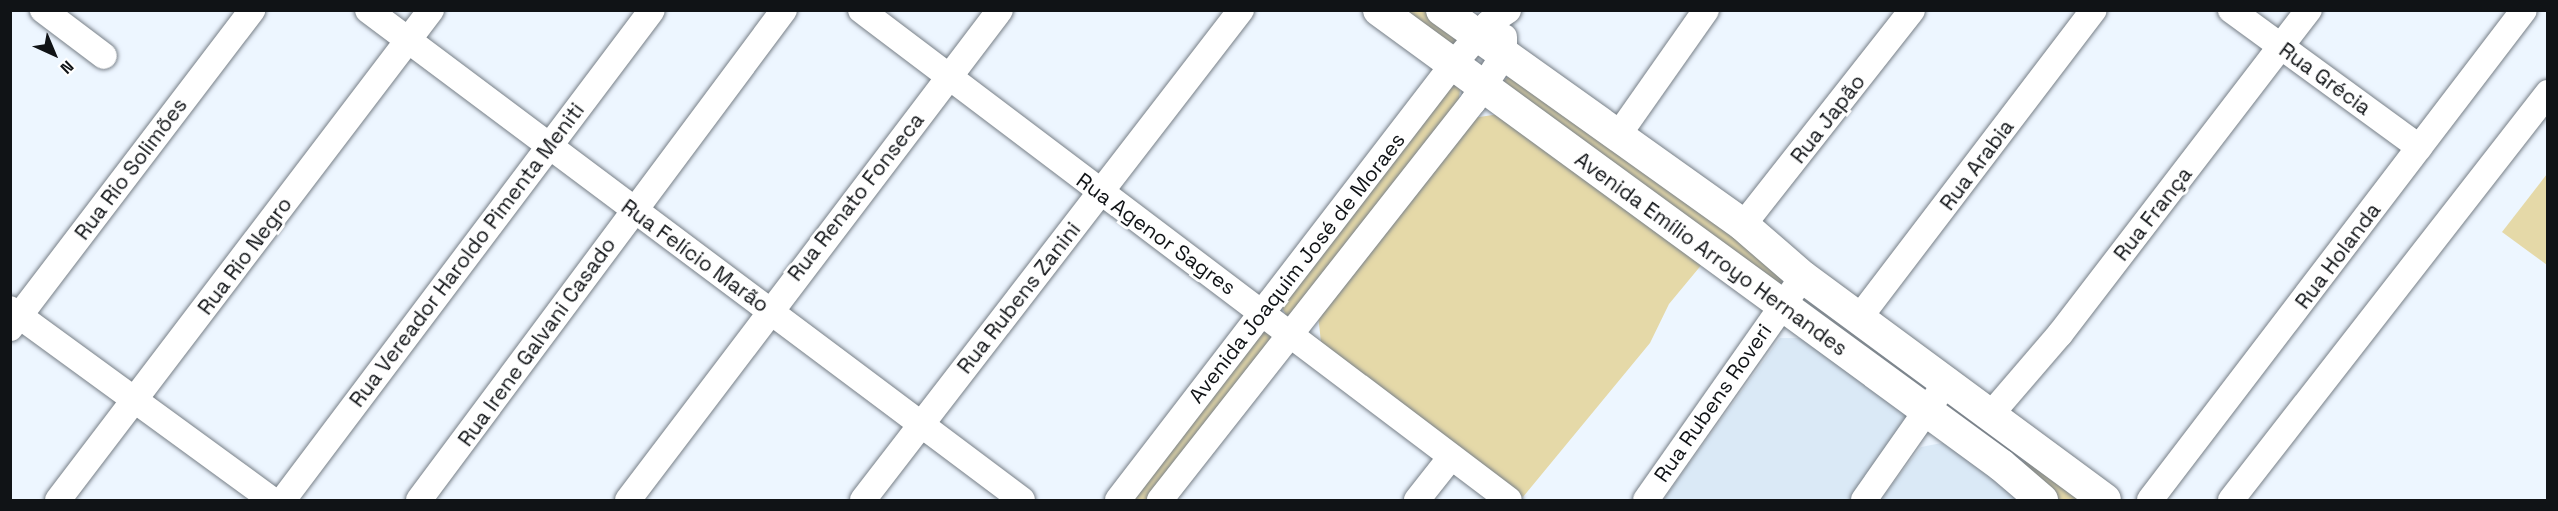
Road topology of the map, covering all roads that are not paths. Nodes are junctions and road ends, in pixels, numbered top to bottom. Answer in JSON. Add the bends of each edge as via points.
{"nodes":[{"id":1,"x":43,"y":10,"type":"edge"},
{"id":2,"x":252,"y":10,"type":"edge"},
{"id":3,"x":368,"y":10,"type":"edge"},
{"id":4,"x":431,"y":10,"type":"edge"},
{"id":5,"x":652,"y":10,"type":"edge"},
{"id":6,"x":784,"y":10,"type":"edge"},
{"id":7,"x":861,"y":10,"type":"edge"},
{"id":8,"x":1000,"y":10,"type":"edge"},
{"id":9,"x":1241,"y":10,"type":"edge"},
{"id":10,"x":1379,"y":10,"type":"edge"},
{"id":11,"x":1442,"y":10,"type":"edge"},
{"id":12,"x":1509,"y":10,"type":"edge"},
{"id":13,"x":1706,"y":10,"type":"edge"},
{"id":14,"x":1911,"y":10,"type":"edge"},
{"id":15,"x":2094,"y":10,"type":"edge"},
{"id":16,"x":2231,"y":10,"type":"edge"},
{"id":17,"x":2309,"y":10,"type":"edge"},
{"id":18,"x":2524,"y":10,"type":"edge"},
{"id":19,"x":1477,"y":36,"type":"junction"},
{"id":20,"x":409,"y":40,"type":"junction"},
{"id":21,"x":2281,"y":47,"type":"junction"},
{"id":22,"x":1504,"y":55,"type":"junction"},
{"id":23,"x":104,"y":56,"type":"dead end"},
{"id":24,"x":1451,"y":67,"type":"junction"},
{"id":25,"x":949,"y":78,"type":"junction"},
{"id":26,"x":1482,"y":88,"type":"junction"},
{"id":27,"x":2547,"y":93,"type":"edge"},
{"id":28,"x":1618,"y":134,"type":"junction"},
{"id":29,"x":547,"y":146,"type":"junction"},
{"id":30,"x":2419,"y":147,"type":"junction"},
{"id":31,"x":1099,"y":194,"type":"junction"},
{"id":32,"x":633,"y":211,"type":"junction"},
{"id":33,"x":1743,"y":225,"type":"junction"},
{"id":34,"x":1803,"y":277,"type":"junction"},
{"id":35,"x":1780,"y":306,"type":"junction"},
{"id":36,"x":769,"y":310,"type":"junction"},
{"id":37,"x":1263,"y":311,"type":"junction"},
{"id":38,"x":14,"y":317,"type":"edge"},
{"id":39,"x":1859,"y":318,"type":"junction"},
{"id":40,"x":1292,"y":333,"type":"junction"},
{"id":41,"x":1948,"y":380,"type":"junction"},
{"id":42,"x":134,"y":402,"type":"junction"},
{"id":43,"x":1926,"y":410,"type":"junction"},
{"id":44,"x":1992,"y":413,"type":"junction"},
{"id":45,"x":921,"y":425,"type":"junction"},
{"id":46,"x":2023,"y":436,"type":"junction"},
{"id":47,"x":1451,"y":457,"type":"junction"},
{"id":48,"x":2001,"y":465,"type":"junction"},
{"id":49,"x":58,"y":501,"type":"edge"},
{"id":50,"x":272,"y":501,"type":"edge"},
{"id":51,"x":283,"y":501,"type":"edge"},
{"id":52,"x":419,"y":501,"type":"edge"},
{"id":53,"x":628,"y":501,"type":"edge"},
{"id":54,"x":863,"y":501,"type":"edge"},
{"id":55,"x":1022,"y":501,"type":"edge"},
{"id":56,"x":1118,"y":501,"type":"edge"},
{"id":57,"x":1160,"y":501,"type":"edge"},
{"id":58,"x":1417,"y":501,"type":"edge"},
{"id":59,"x":1509,"y":501,"type":"edge"},
{"id":60,"x":1646,"y":501,"type":"edge"},
{"id":61,"x":1864,"y":501,"type":"edge"},
{"id":62,"x":2042,"y":501,"type":"edge"},
{"id":63,"x":2105,"y":501,"type":"edge"},
{"id":64,"x":2150,"y":501,"type":"edge"},
{"id":65,"x":2231,"y":501,"type":"edge"}],
"edges":[{"from":1,"to":23,"type":"street"},
{"from":2,"to":38,"type":"street","name":"Rua Rio Solimões"},
{"from":3,"to":20,"type":"street","name":"Rua Felício Marão"},
{"from":4,"to":20,"type":"street","name":"Rua Rio Negro"},
{"from":5,"to":29,"type":"street","name":"Rua Vereador Haroldo Pimenta Meniti"},
{"from":6,"to":32,"type":"street","name":"Rua Irene Galvani Casado"},
{"from":7,"to":25,"type":"street","name":"Rua Agenor Sagres"},
{"from":8,"to":25,"type":"street","name":"Rua Renato Fonseca"},
{"from":9,"to":31,"type":"street","name":"Rua Rubens Zanini"},
{"from":10,"to":24,"type":"main road","name":"Avenida Emílio Arroyo Hernandes"},
{"from":11,"to":19,"type":"main road","name":"Avenida Emílio Arroyo Hernandes"},
{"from":12,"to":19,"type":"street","name":"Avenida Joaquim José de Moraes"},
{"from":12,"to":22,"type":"street"},
{"from":13,"to":28,"type":"street"},
{"from":14,"to":33,"type":"street","name":"Rua Japão"},
{"from":15,"to":39,"type":"street","name":"Rua Arabia"},
{"from":16,"to":21,"type":"street","name":"Rua Grécia"},
{"from":17,"to":21,"type":"street","name":"Rua França"},
{"from":18,"to":30,"type":"street","name":"Rua Holanda"},
{"from":19,"to":22,"type":"main road","name":"Avenida Emílio Arroyo Hernandes"},
{"from":19,"to":24,"type":"street","name":"Avenida Joaquim José de Moraes"},
{"from":20,"to":29,"type":"street","name":"Rua Felício Marão"},
{"from":20,"to":42,"type":"street","name":"Rua Rio Negro"},
{"from":21,"to":30,"type":"street","name":"Rua Grécia"},
{"from":21,"to":44,"type":"street","name":"Rua França","via":[[2060,334]]},
{"from":22,"to":26,"type":"street","name":"Avenida Joaquim José de Moraes"},
{"from":22,"to":28,"type":"main road","name":"Avenida Emílio Arroyo Hernandes"},
{"from":24,"to":26,"type":"main road","name":"Avenida Emílio Arroyo Hernandes"},
{"from":24,"to":37,"type":"street","name":"Avenida Joaquim José de Moraes"},
{"from":25,"to":31,"type":"street","name":"Rua Agenor Sagres"},
{"from":25,"to":36,"type":"street","name":"Rua Renato Fonseca"},
{"from":26,"to":35,"type":"main road","name":"Avenida Emílio Arroyo Hernandes"},
{"from":26,"to":40,"type":"street","name":"Avenida Joaquim José de Moraes"},
{"from":27,"to":65,"type":"street"},
{"from":28,"to":33,"type":"main road","name":"Avenida Emílio Arroyo Hernandes"},
{"from":29,"to":32,"type":"street","name":"Rua Felício Marão"},
{"from":29,"to":51,"type":"street","name":"Rua Vereador Haroldo Pimenta Meniti"},
{"from":30,"to":64,"type":"street","name":"Rua Holanda"},
{"from":31,"to":37,"type":"street","name":"Rua Agenor Sagres"},
{"from":31,"to":45,"type":"street","name":"Rua Rubens Zanini"},
{"from":32,"to":36,"type":"street","name":"Rua Felício Marão"},
{"from":32,"to":52,"type":"street","name":"Rua Irene Galvani Casado"},
{"from":33,"to":34,"type":"main road","name":"Avenida Emílio Arroyo Hernandes"},
{"from":34,"to":35,"type":"street","name":"Rua Rubens Roveri"},
{"from":34,"to":39,"type":"main road","name":"Avenida Emílio Arroyo Hernandes"},
{"from":35,"to":43,"type":"main road","name":"Avenida Emílio Arroyo Hernandes"},
{"from":35,"to":60,"type":"street","name":"Rua Rubens Roveri"},
{"from":36,"to":45,"type":"street","name":"Rua Felício Marão"},
{"from":36,"to":53,"type":"street","name":"Rua Renato Fonseca"},
{"from":37,"to":40,"type":"street","name":"Rua Agenor Sagres"},
{"from":37,"to":56,"type":"street","name":"Avenida Joaquim José de Moraes"},
{"from":38,"to":42,"type":"street"},
{"from":39,"to":41,"type":"main road","name":"Avenida Emílio Arroyo Hernandes"},
{"from":40,"to":47,"type":"street","name":"Rua Agenor Sagres"},
{"from":40,"to":57,"type":"street","name":"Avenida Joaquim José de Moraes"},
{"from":41,"to":43,"type":"street"},
{"from":41,"to":44,"type":"main road","name":"Avenida Emílio Arroyo Hernandes"},
{"from":42,"to":49,"type":"street","name":"Rua Rio Negro"},
{"from":42,"to":50,"type":"street"},
{"from":43,"to":48,"type":"main road","name":"Avenida Emílio Arroyo Hernandes"},
{"from":43,"to":61,"type":"street"},
{"from":44,"to":46,"type":"main road","name":"Avenida Emílio Arroyo Hernandes"},
{"from":45,"to":54,"type":"street","name":"Rua Rubens Zanini"},
{"from":45,"to":55,"type":"street","name":"Rua Felício Marão"},
{"from":46,"to":48,"type":"main road"},
{"from":46,"to":63,"type":"main road","name":"Avenida Emílio Arroyo Hernandes"},
{"from":47,"to":58,"type":"street"},
{"from":47,"to":59,"type":"street","name":"Rua Agenor Sagres"},
{"from":48,"to":62,"type":"main road","name":"Avenida Emílio Arroyo Hernandes"}]}
